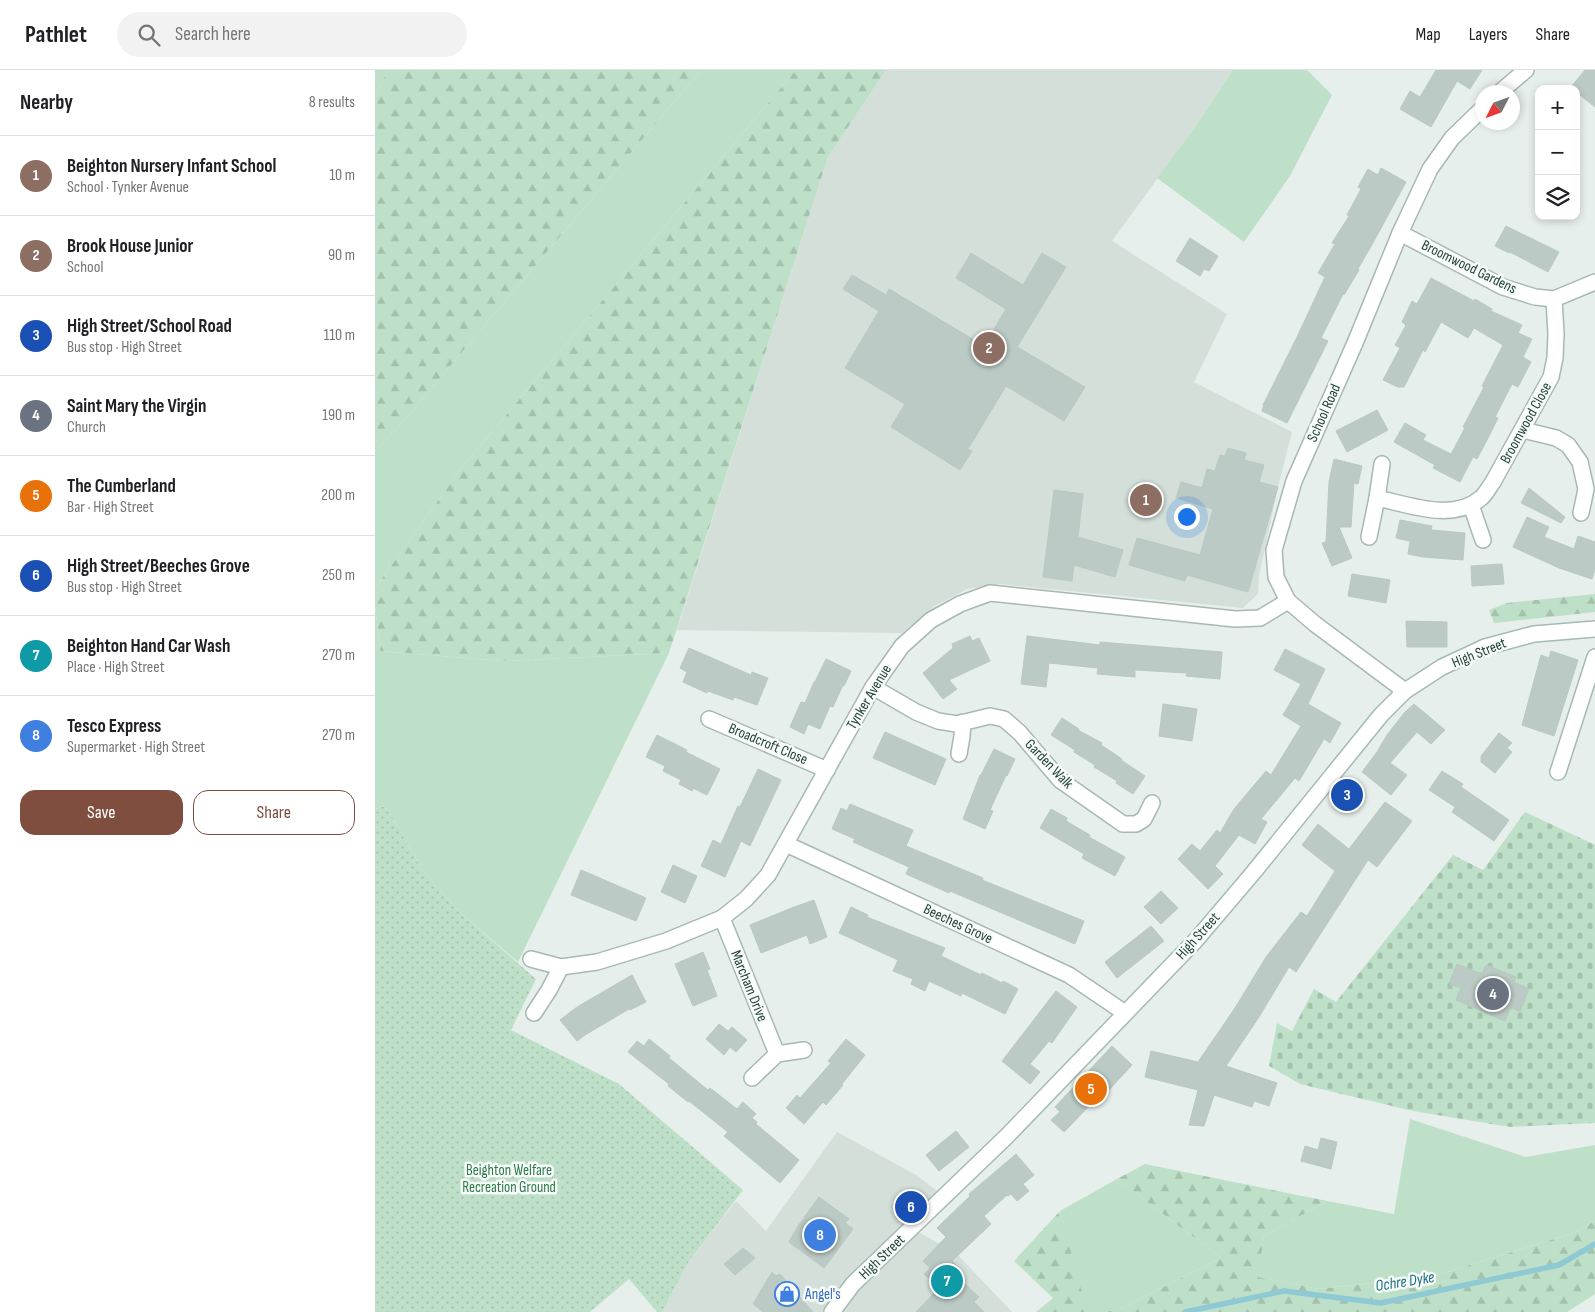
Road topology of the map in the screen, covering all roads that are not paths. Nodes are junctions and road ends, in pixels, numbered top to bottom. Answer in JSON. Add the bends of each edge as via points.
{"nodes":[{"id":1,"x":1526,"y":70,"type":"edge"},
{"id":2,"x":1508,"y":85,"type":"edge"},
{"id":3,"x":1475,"y":116,"type":"edge"},
{"id":4,"x":1400,"y":234,"type":"junction"},
{"id":5,"x":1595,"y":282,"type":"edge"},
{"id":6,"x":1554,"y":299,"type":"junction"},
{"id":7,"x":1523,"y":430,"type":"junction"},
{"id":8,"x":1382,"y":464,"type":"dead end"},
{"id":9,"x":1591,"y":491,"type":"edge"},
{"id":10,"x":1377,"y":498,"type":"junction"},
{"id":11,"x":1471,"y":505,"type":"junction"},
{"id":12,"x":1581,"y":513,"type":"dead end"},
{"id":13,"x":1369,"y":537,"type":"dead end"},
{"id":14,"x":1483,"y":540,"type":"dead end"},
{"id":15,"x":1288,"y":601,"type":"junction"},
{"id":16,"x":1595,"y":629,"type":"edge"},
{"id":17,"x":1595,"y":657,"type":"edge"},
{"id":18,"x":873,"y":687,"type":"junction"},
{"id":19,"x":1405,"y":690,"type":"junction"},
{"id":20,"x":709,"y":718,"type":"dead end"},
{"id":21,"x":963,"y":722,"type":"junction"},
{"id":22,"x":959,"y":754,"type":"dead end"},
{"id":23,"x":827,"y":770,"type":"junction"},
{"id":24,"x":1558,"y":772,"type":"dead end"},
{"id":25,"x":1152,"y":803,"type":"dead end"},
{"id":26,"x":786,"y":844,"type":"junction"},
{"id":27,"x":722,"y":918,"type":"junction"},
{"id":28,"x":531,"y":959,"type":"dead end"},
{"id":29,"x":561,"y":967,"type":"junction"},
{"id":30,"x":534,"y":1013,"type":"dead end"},
{"id":31,"x":1125,"y":1013,"type":"junction"},
{"id":32,"x":804,"y":1050,"type":"dead end"},
{"id":33,"x":777,"y":1054,"type":"junction"},
{"id":34,"x":752,"y":1078,"type":"dead end"},
{"id":35,"x":832,"y":1312,"type":"edge"}],
"edges":[{"from":1,"to":2,"type":"street"},
{"from":3,"to":4,"type":"street","name":"School Road","via":[[1452,138],[1430,169]]},
{"from":4,"to":6,"type":"street","name":"Broomwood Gardens","via":[[1503,286],[1535,297]]},
{"from":4,"to":15,"type":"street","name":"School Road","via":[[1294,481],[1274,550],[1276,577]]},
{"from":5,"to":6,"type":"street"},
{"from":6,"to":7,"type":"street","name":"Broomwood Close","via":[[1556,334],[1551,377]]},
{"from":7,"to":9,"type":"street","via":[[1556,438],[1568,445],[1580,462]]},
{"from":7,"to":11,"type":"street","name":"Broomwood Close","via":[[1493,482]]},
{"from":8,"to":10,"type":"street"},
{"from":9,"to":12,"type":"street"},
{"from":10,"to":11,"type":"street","via":[[1441,511]]},
{"from":10,"to":13,"type":"street"},
{"from":11,"to":14,"type":"street"},
{"from":15,"to":18,"type":"street","name":"Tynker Avenue","via":[[1260,618],[1235,619],[990,593],[931,620],[902,646]]},
{"from":15,"to":19,"type":"street","name":"School Road"},
{"from":16,"to":19,"type":"street","name":"High Street","via":[[1534,634],[1485,647]]},
{"from":17,"to":24,"type":"street"},
{"from":18,"to":21,"type":"street","name":"Garden Walk","via":[[938,721]]},
{"from":18,"to":23,"type":"street","name":"Tynker Avenue"},
{"from":19,"to":31,"type":"street","name":"High Street","via":[[1196,940]]},
{"from":20,"to":23,"type":"street","name":"Broadcroft Close"},
{"from":21,"to":22,"type":"street"},
{"from":21,"to":25,"type":"street","name":"Garden Walk","via":[[990,716],[1003,719],[1020,733],[1060,780],[1123,824],[1136,824],[1144,819]]},
{"from":23,"to":26,"type":"street","name":"Tynker Avenue"},
{"from":26,"to":27,"type":"street","name":"Tynker Avenue","via":[[768,874],[747,899]]},
{"from":26,"to":31,"type":"street","name":"Beeches Grove","via":[[1069,975]]},
{"from":27,"to":29,"type":"street","name":"Tynker Avenue","via":[[666,941],[597,962]]},
{"from":27,"to":33,"type":"street","name":"Marcham Drive"},
{"from":28,"to":29,"type":"street","name":"Tynker Avenue"},
{"from":29,"to":30,"type":"street"},
{"from":31,"to":35,"type":"street","name":"High Street","via":[[1007,1136],[853,1284]]},
{"from":32,"to":33,"type":"street"},
{"from":33,"to":34,"type":"street"}]}
